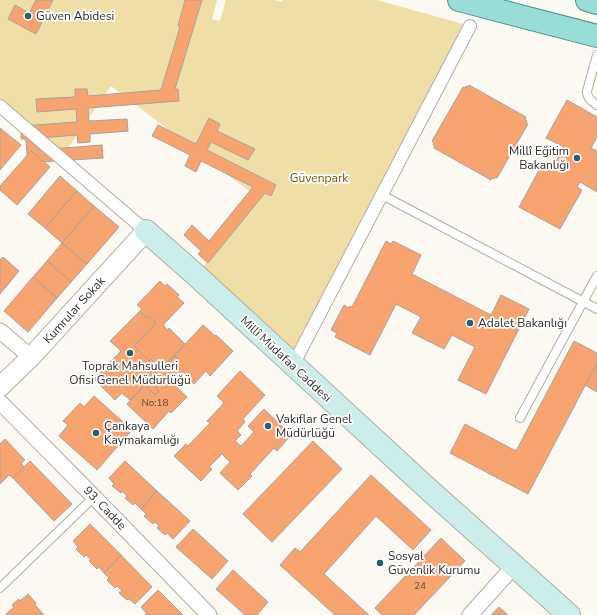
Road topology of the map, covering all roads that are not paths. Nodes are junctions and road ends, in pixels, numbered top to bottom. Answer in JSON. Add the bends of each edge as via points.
{"nodes":[{"id":1,"x":459,"y":0,"type":"edge"},
{"id":2,"x":587,"y":0,"type":"edge"},
{"id":3,"x":597,"y":3,"type":"edge"},
{"id":4,"x":470,"y":26,"type":"dead end"},
{"id":5,"x":597,"y":36,"type":"edge"},
{"id":6,"x":597,"y":54,"type":"edge"},
{"id":7,"x":597,"y":105,"type":"edge"},
{"id":8,"x":0,"y":106,"type":"edge"},
{"id":9,"x":382,"y":195,"type":"junction"},
{"id":10,"x":146,"y":231,"type":"junction"},
{"id":11,"x":597,"y":276,"type":"edge"},
{"id":12,"x":583,"y":302,"type":"junction"},
{"id":13,"x":597,"y":309,"type":"edge"},
{"id":14,"x":0,"y":332,"type":"edge"},
{"id":15,"x":31,"y":357,"type":"junction"},
{"id":16,"x":293,"y":365,"type":"junction"},
{"id":17,"x":0,"y":387,"type":"edge"},
{"id":18,"x":0,"y":402,"type":"edge"},
{"id":19,"x":520,"y":418,"type":"dead end"},
{"id":20,"x":94,"y":497,"type":"junction"},
{"id":21,"x":514,"y":566,"type":"junction"},
{"id":22,"x":0,"y":588,"type":"edge"},
{"id":23,"x":552,"y":607,"type":"edge"},
{"id":24,"x":209,"y":615,"type":"edge"},
{"id":25,"x":470,"y":615,"type":"edge"},
{"id":26,"x":569,"y":615,"type":"edge"}],
"edges":[{"from":1,"to":5,"type":"main road"},
{"from":2,"to":3,"type":"main road"},
{"from":4,"to":9,"type":"street"},
{"from":6,"to":7,"type":"lane","via":[[587,91],[588,98]]},
{"from":8,"to":10,"type":"street","name":"Millî Müdafaa Caddesi"},
{"from":9,"to":12,"type":"lane"},
{"from":9,"to":16,"type":"street"},
{"from":10,"to":15,"type":"street","name":"Kumrular Sokak"},
{"from":10,"to":16,"type":"main road","name":"Millî Müdafaa Caddesi"},
{"from":11,"to":12,"type":"lane"},
{"from":12,"to":13,"type":"lane"},
{"from":12,"to":19,"type":"lane"},
{"from":14,"to":15,"type":"street"},
{"from":15,"to":17,"type":"street","name":"Kumrular Sokak"},
{"from":16,"to":21,"type":"main road","name":"Millî Müdafaa Caddesi"},
{"from":18,"to":20,"type":"street","name":"93. Cadde"},
{"from":20,"to":22,"type":"lane"},
{"from":20,"to":24,"type":"street","name":"93. Cadde"},
{"from":21,"to":23,"type":"main road","name":"Millî Müdafaa Caddesi"},
{"from":21,"to":25,"type":"street"},
{"from":23,"to":26,"type":"main road","name":"Millî Müdafaa Caddesi"}]}
